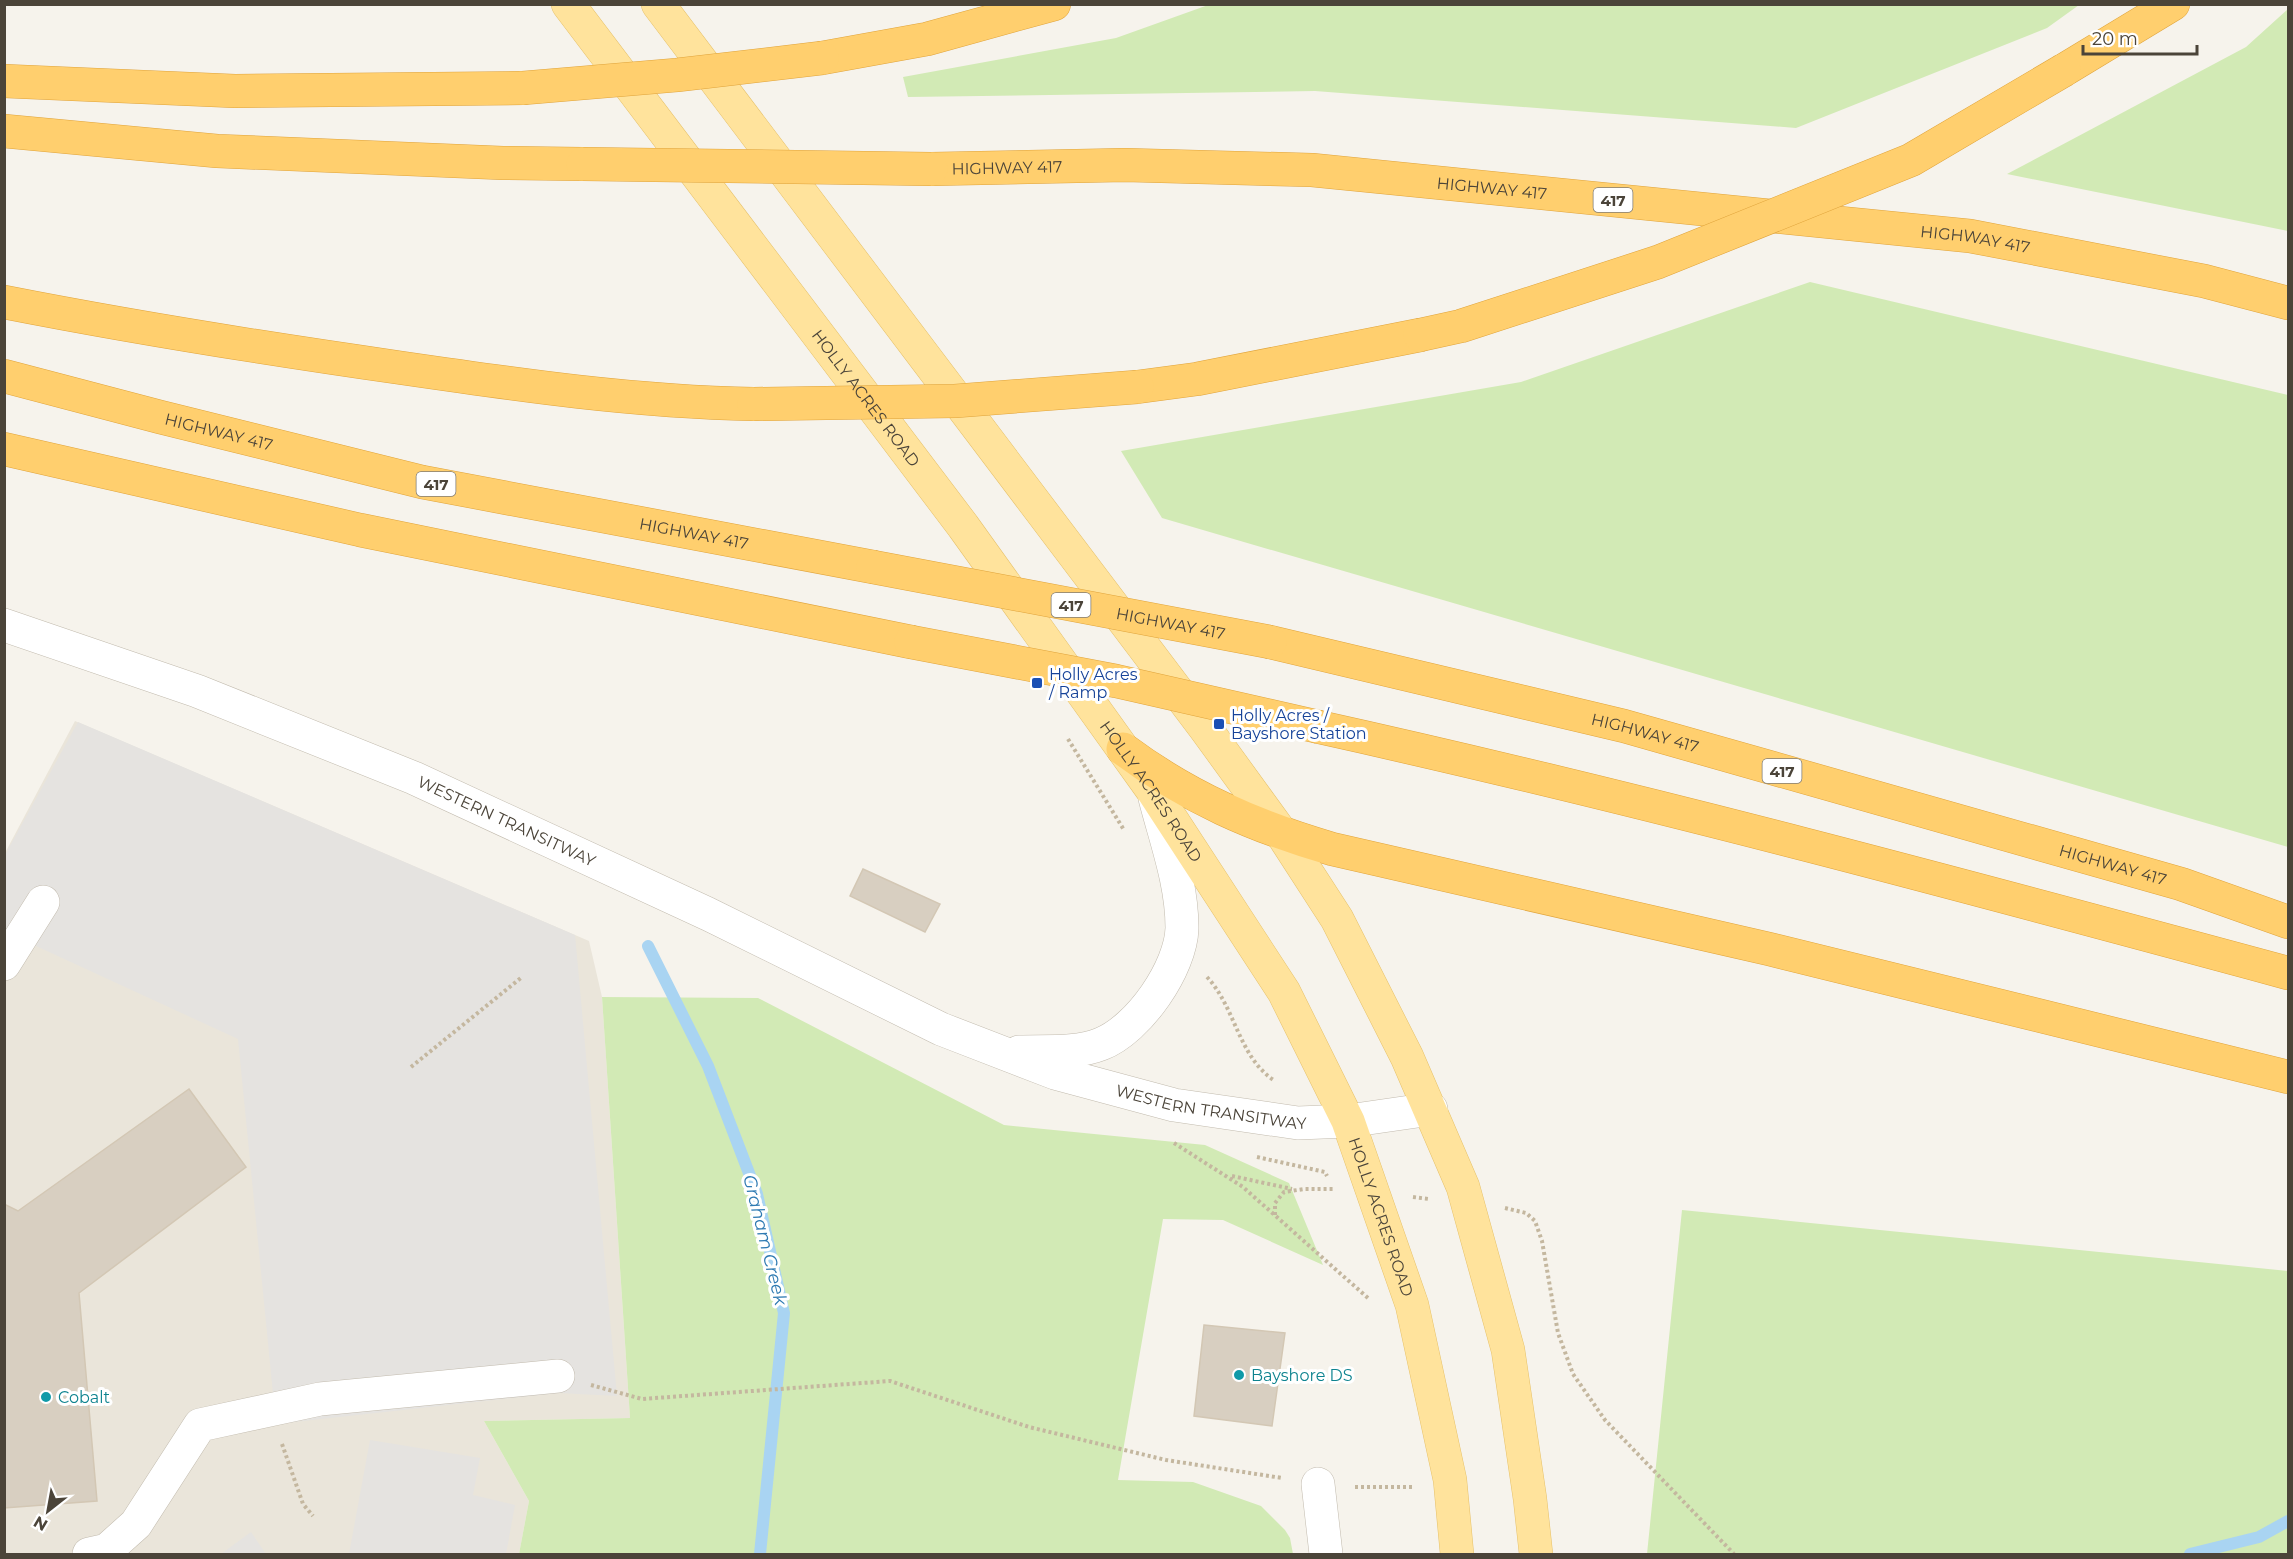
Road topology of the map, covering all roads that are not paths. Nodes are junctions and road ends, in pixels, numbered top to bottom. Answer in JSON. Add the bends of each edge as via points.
{"nodes":[{"id":1,"x":568,"y":4,"type":"edge"},
{"id":2,"x":658,"y":4,"type":"edge"},
{"id":3,"x":1054,"y":4,"type":"edge"},
{"id":4,"x":2174,"y":4,"type":"edge"},
{"id":5,"x":4,"y":81,"type":"edge"},
{"id":6,"x":4,"y":131,"type":"edge"},
{"id":7,"x":4,"y":302,"type":"edge"},
{"id":8,"x":2289,"y":303,"type":"edge"},
{"id":9,"x":4,"y":376,"type":"edge"},
{"id":10,"x":4,"y":449,"type":"edge"},
{"id":11,"x":4,"y":625,"type":"edge"},
{"id":12,"x":1123,"y":749,"type":"junction"},
{"id":13,"x":1153,"y":791,"type":"junction"},
{"id":14,"x":1282,"y":834,"type":"junction"},
{"id":15,"x":43,"y":902,"type":"dead end"},
{"id":16,"x":2289,"y":922,"type":"edge"},
{"id":17,"x":4,"y":964,"type":"edge"},
{"id":18,"x":2289,"y":973,"type":"edge"},
{"id":19,"x":996,"y":1052,"type":"junction"},
{"id":20,"x":2289,"y":1077,"type":"edge"},
{"id":21,"x":1431,"y":1109,"type":"junction"},
{"id":22,"x":1348,"y":1121,"type":"junction"},
{"id":23,"x":558,"y":1376,"type":"road end"},
{"id":24,"x":1318,"y":1484,"type":"road end"},
{"id":25,"x":89,"y":1554,"type":"edge"},
{"id":26,"x":1326,"y":1554,"type":"edge"},
{"id":27,"x":1457,"y":1554,"type":"edge"},
{"id":28,"x":1536,"y":1554,"type":"edge"}],
"edges":[{"from":1,"to":12,"type":"main road","name":"HOLLY ACRES ROAD","via":[[963,526]]},
{"from":2,"to":14,"type":"main road"},
{"from":3,"to":5,"type":"highway","bridge":true,"via":[[927,39],[822,58],[523,88],[235,91]]},
{"from":4,"to":7,"type":"highway","bridge":true,"via":[[1911,160],[1658,262],[1461,327],[1197,380],[955,401],[754,404],[581,393],[245,346]]},
{"from":6,"to":8,"type":"highway","name":"HIGHWAY 417","number":"417","bridge":true,"via":[[217,151],[503,164],[931,169],[1125,165],[1312,170],[1970,236],[2204,281]]},
{"from":9,"to":16,"type":"highway","name":"HIGHWAY 417","number":"417","bridge":true,"via":[[422,482],[1270,642],[1624,726],[2181,884]]},
{"from":10,"to":18,"type":"highway","bridge":true,"via":[[371,533],[1116,681],[1511,770]]},
{"from":11,"to":19,"type":"street","name":"WESTERN TRANSITWAY","via":[[196,691],[414,778]]},
{"from":12,"to":13,"type":"main road","name":"HOLLY ACRES ROAD"},
{"from":12,"to":14,"type":"highway","via":[[1204,801]]},
{"from":13,"to":19,"type":"street","name":"WESTERN TRANSITWAY","via":[[1178,885],[1182,930],[1177,952],[1148,1007],[1101,1044],[1064,1051]]},
{"from":13,"to":22,"type":"main road","name":"HOLLY ACRES ROAD","via":[[1284,992]]},
{"from":14,"to":20,"type":"highway"},
{"from":14,"to":21,"type":"main road","via":[[1337,919]]},
{"from":15,"to":17,"type":"street"},
{"from":19,"to":22,"type":"street","name":"WESTERN TRANSITWAY","via":[[1174,1106],[1298,1123]]},
{"from":21,"to":22,"type":"street","name":"WESTERN TRANSITWAY"},
{"from":21,"to":28,"type":"main road","via":[[1468,1204],[1508,1350]]},
{"from":22,"to":27,"type":"main road","name":"HOLLY ACRES ROAD","via":[[1412,1305],[1450,1480]]},
{"from":23,"to":25,"type":"street","via":[[320,1399],[200,1425],[136,1524],[106,1550]]},
{"from":24,"to":26,"type":"street"}]}
